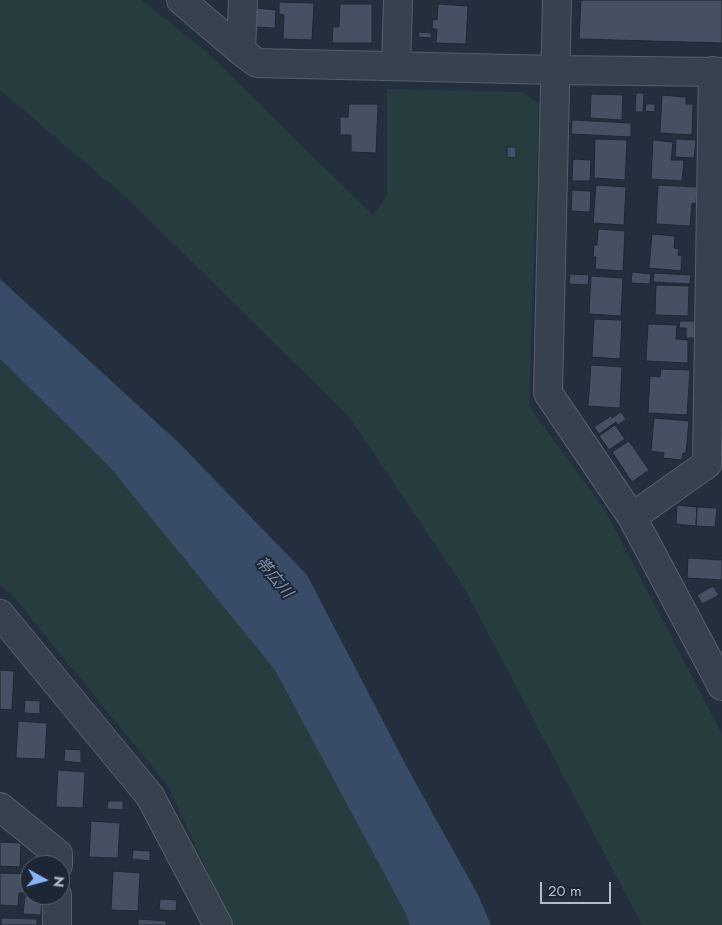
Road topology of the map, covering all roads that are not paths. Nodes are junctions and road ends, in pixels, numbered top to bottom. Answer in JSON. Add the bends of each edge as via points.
{"nodes":[{"id":1,"x":181,"y":0,"type":"edge"},
{"id":2,"x":243,"y":0,"type":"edge"},
{"id":3,"x":398,"y":0,"type":"edge"},
{"id":4,"x":557,"y":0,"type":"edge"},
{"id":5,"x":241,"y":51,"type":"junction"},
{"id":6,"x":396,"y":66,"type":"junction"},
{"id":7,"x":555,"y":70,"type":"junction"},
{"id":8,"x":718,"y":71,"type":"edge"},
{"id":9,"x":632,"y":517,"type":"junction"},
{"id":10,"x":0,"y":614,"type":"edge"},
{"id":11,"x":720,"y":678,"type":"edge"},
{"id":12,"x":0,"y":807,"type":"edge"},
{"id":13,"x":58,"y":855,"type":"edge"},
{"id":14,"x":57,"y":905,"type":"edge"},
{"id":15,"x":57,"y":925,"type":"edge"},
{"id":16,"x":218,"y":925,"type":"edge"}],
"edges":[{"from":1,"to":5,"type":"street"},
{"from":2,"to":5,"type":"street"},
{"from":3,"to":6,"type":"street"},
{"from":4,"to":7,"type":"street"},
{"from":5,"to":6,"type":"street","via":[[257,62]]},
{"from":6,"to":7,"type":"street"},
{"from":7,"to":8,"type":"street"},
{"from":7,"to":9,"type":"street","via":[[548,393]]},
{"from":8,"to":9,"type":"street","via":[[707,464]]},
{"from":9,"to":11,"type":"street"},
{"from":10,"to":16,"type":"street","via":[[150,796]]},
{"from":12,"to":13,"type":"street"},
{"from":14,"to":15,"type":"street"}]}
